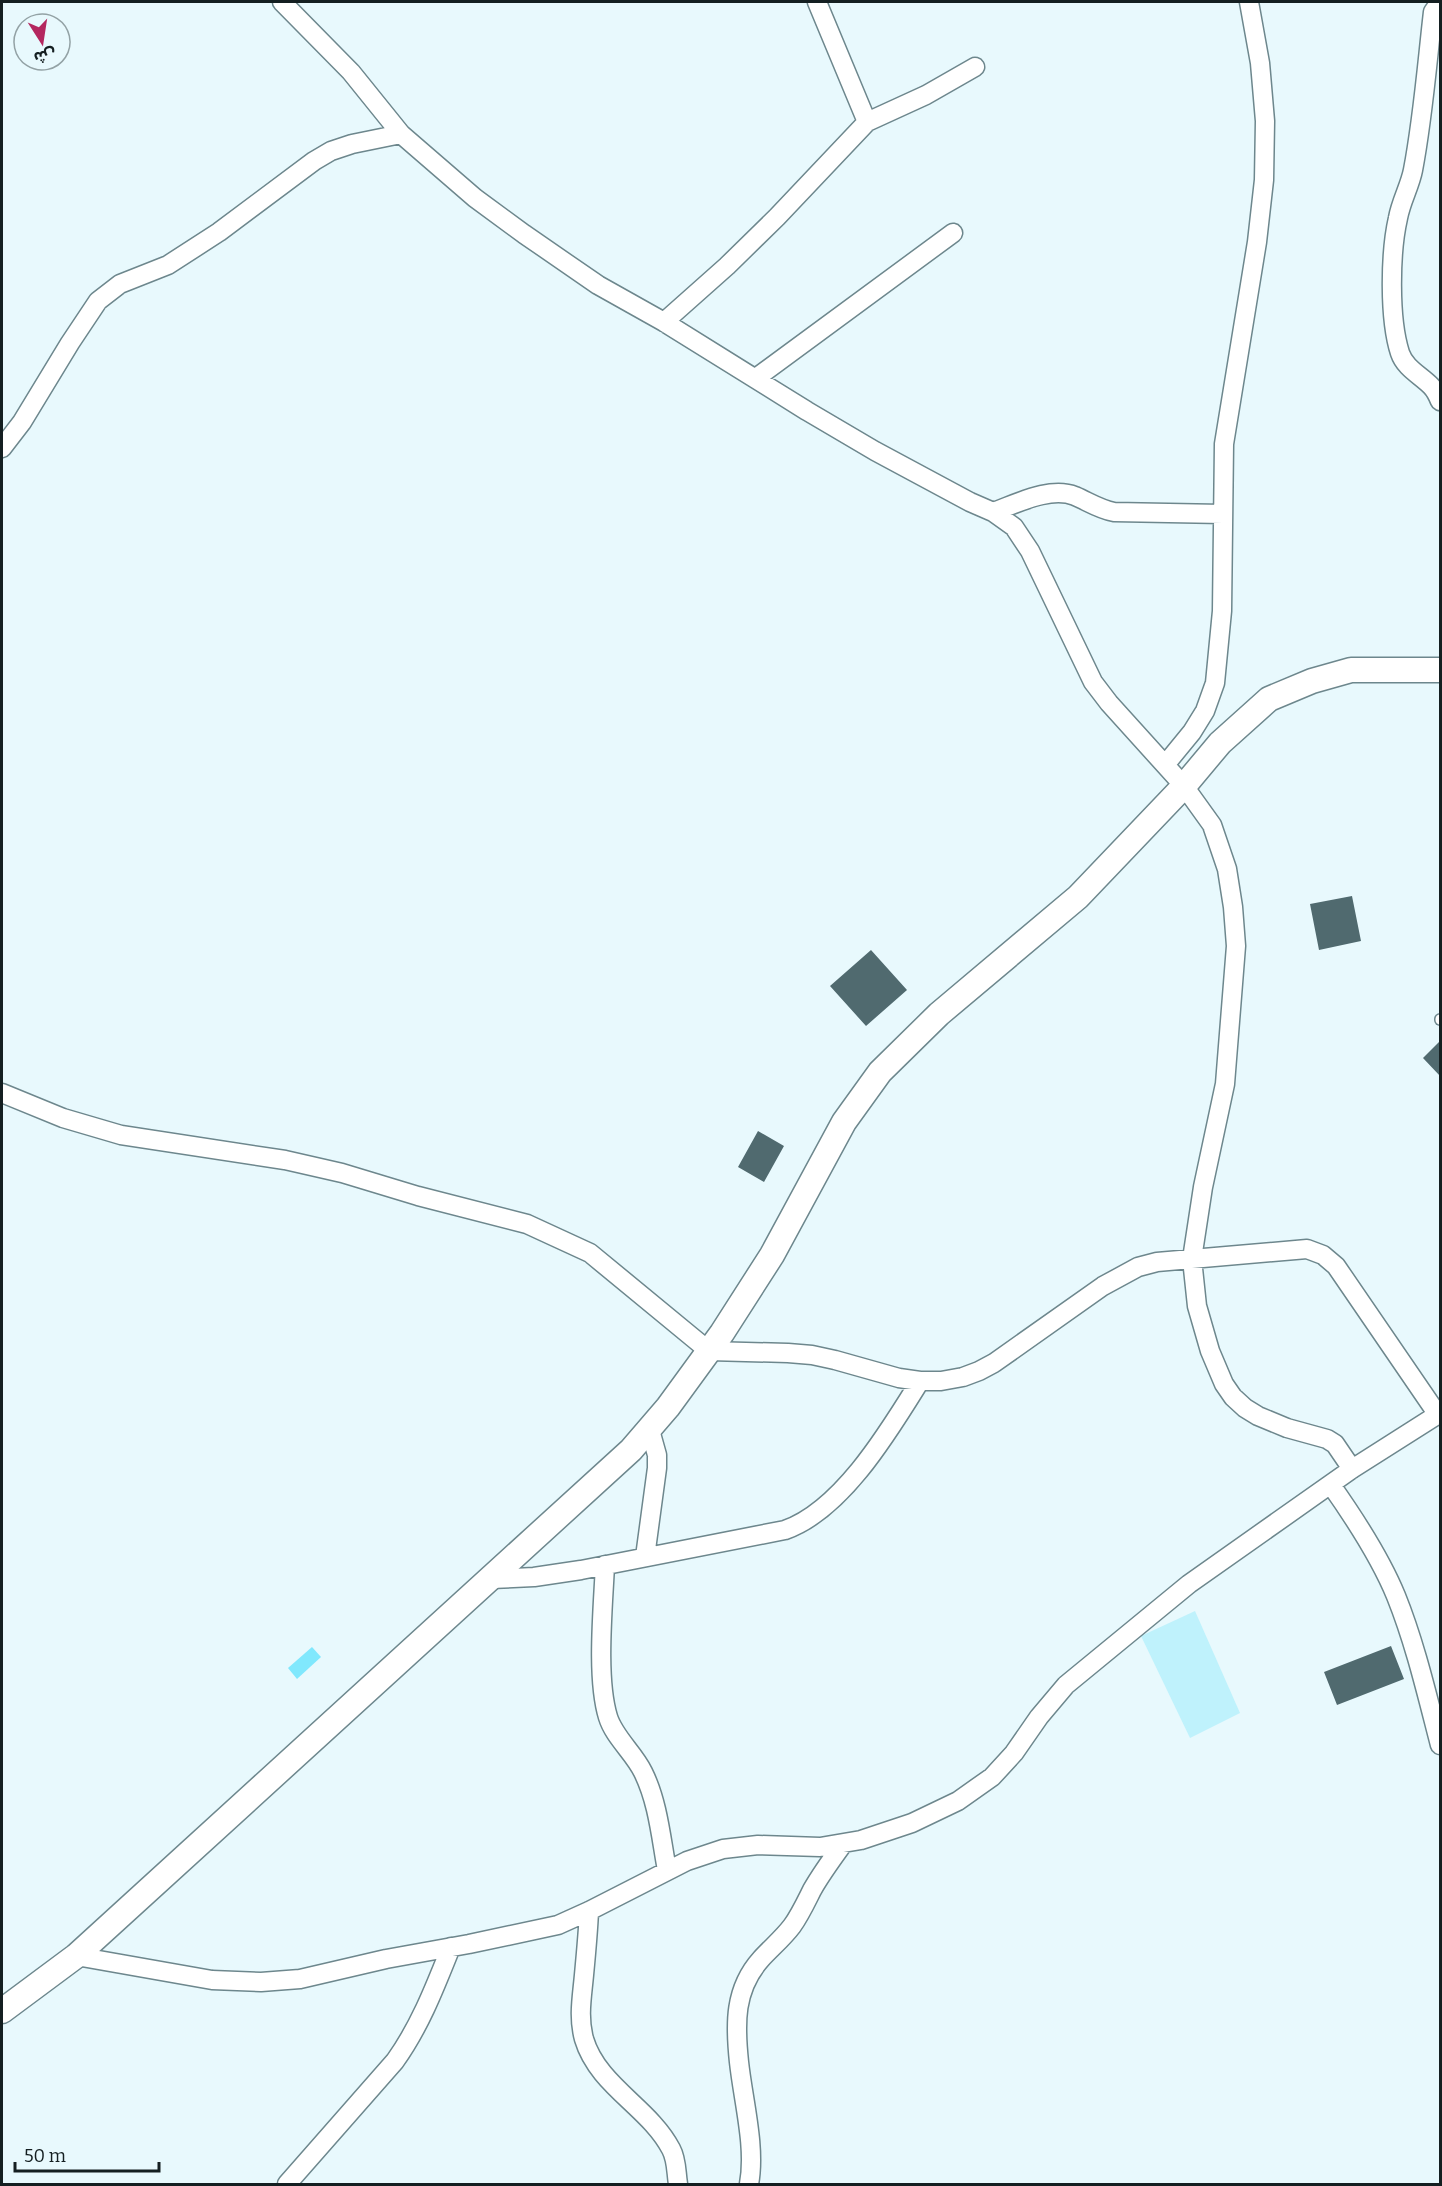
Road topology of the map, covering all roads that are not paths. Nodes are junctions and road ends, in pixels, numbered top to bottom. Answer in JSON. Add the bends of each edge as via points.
{"nodes":[{"id":1,"x":282,"y":2,"type":"edge"},
{"id":2,"x":817,"y":2,"type":"edge"},
{"id":3,"x":1249,"y":2,"type":"edge"},
{"id":4,"x":1440,"y":2,"type":"edge"},
{"id":5,"x":975,"y":67,"type":"dead end"},
{"id":6,"x":867,"y":122,"type":"junction"},
{"id":7,"x":401,"y":134,"type":"junction"},
{"id":8,"x":953,"y":233,"type":"dead end"},
{"id":9,"x":664,"y":322,"type":"junction"},
{"id":10,"x":756,"y":378,"type":"junction"},
{"id":11,"x":1438,"y":391,"type":"edge"},
{"id":12,"x":2,"y":448,"type":"edge"},
{"id":13,"x":993,"y":512,"type":"junction"},
{"id":14,"x":1223,"y":514,"type":"junction"},
{"id":15,"x":1440,"y":670,"type":"edge"},
{"id":16,"x":1165,"y":765,"type":"junction"},
{"id":17,"x":1184,"y":786,"type":"junction"},
{"id":18,"x":2,"y":1093,"type":"edge"},
{"id":19,"x":1192,"y":1259,"type":"junction"},
{"id":20,"x":709,"y":1351,"type":"junction"},
{"id":21,"x":920,"y":1381,"type":"junction"},
{"id":22,"x":1439,"y":1414,"type":"edge"},
{"id":23,"x":650,"y":1430,"type":"junction"},
{"id":24,"x":1352,"y":1469,"type":"junction"},
{"id":25,"x":1331,"y":1485,"type":"junction"},
{"id":26,"x":645,"y":1557,"type":"junction"},
{"id":27,"x":605,"y":1565,"type":"junction"},
{"id":28,"x":491,"y":1579,"type":"junction"},
{"id":29,"x":1440,"y":1745,"type":"edge"},
{"id":30,"x":843,"y":1844,"type":"junction"},
{"id":31,"x":667,"y":1870,"type":"junction"},
{"id":32,"x":589,"y":1911,"type":"junction"},
{"id":33,"x":451,"y":1947,"type":"junction"},
{"id":34,"x":76,"y":1956,"type":"junction"},
{"id":35,"x":2,"y":2011,"type":"edge"},
{"id":36,"x":287,"y":2184,"type":"edge"},
{"id":37,"x":678,"y":2184,"type":"edge"},
{"id":38,"x":749,"y":2184,"type":"edge"}],
"edges":[{"from":1,"to":7,"type":"street","via":[[351,72]]},
{"from":2,"to":6,"type":"street"},
{"from":3,"to":14,"type":"street","via":[[1265,121],[1264,180],[1224,444]]},
{"from":4,"to":11,"type":"street","via":[[1433,12],[1422,114],[1393,246],[1395,331],[1401,356],[1411,370]]},
{"from":5,"to":6,"type":"street"},
{"from":6,"to":9,"type":"street","via":[[777,217]]},
{"from":7,"to":9,"type":"street","via":[[524,234],[598,285]]},
{"from":7,"to":12,"type":"street","via":[[331,151],[168,265],[120,284],[98,302]]},
{"from":8,"to":10,"type":"street"},
{"from":9,"to":10,"type":"street"},
{"from":10,"to":13,"type":"street","via":[[875,451]]},
{"from":13,"to":14,"type":"street","via":[[1058,493],[1114,512]]},
{"from":13,"to":16,"type":"street","via":[[1014,527],[1030,551],[1093,682]]},
{"from":14,"to":16,"type":"street","via":[[1222,611],[1215,683],[1205,711]]},
{"from":15,"to":17,"type":"main road","via":[[1351,670],[1269,699],[1220,743]]},
{"from":16,"to":17,"type":"street"},
{"from":17,"to":19,"type":"street","via":[[1212,825],[1227,869],[1236,946],[1225,1084]]},
{"from":17,"to":20,"type":"main road","via":[[1078,897],[939,1014],[880,1072],[844,1122],[772,1255]]},
{"from":18,"to":20,"type":"street","via":[[121,1136],[285,1160],[527,1224],[590,1253]]},
{"from":19,"to":21,"type":"street","via":[[1138,1267],[1083,1299],[994,1363],[963,1377]]},
{"from":19,"to":22,"type":"street","via":[[1307,1249],[1323,1255],[1336,1266]]},
{"from":19,"to":24,"type":"street","via":[[1203,1329],[1216,1367],[1233,1397],[1257,1416],[1328,1439]]},
{"from":20,"to":21,"type":"street","via":[[812,1355]]},
{"from":20,"to":23,"type":"main road"},
{"from":21,"to":26,"type":"street","via":[[870,1457],[810,1518],[784,1530]]},
{"from":22,"to":24,"type":"street"},
{"from":23,"to":26,"type":"street","via":[[657,1468]]},
{"from":23,"to":28,"type":"main road"},
{"from":24,"to":25,"type":"street"},
{"from":25,"to":29,"type":"street","via":[[1395,1594]]},
{"from":25,"to":30,"type":"street","via":[[1189,1584],[1066,1685],[1004,1766],[978,1787],[912,1823]]},
{"from":26,"to":27,"type":"street"},
{"from":27,"to":28,"type":"street"},
{"from":27,"to":31,"type":"street","via":[[605,1704],[610,1723],[650,1786]]},
{"from":28,"to":34,"type":"main road"},
{"from":30,"to":31,"type":"street","via":[[804,1848],[740,1846],[705,1854]]},
{"from":30,"to":38,"type":"street","via":[[792,1927],[749,1974],[737,2005],[739,2061],[750,2140]]},
{"from":31,"to":32,"type":"street"},
{"from":32,"to":33,"type":"street","via":[[558,1924]]},
{"from":32,"to":37,"type":"street","via":[[581,2006],[585,2040],[605,2077],[669,2145]]},
{"from":33,"to":34,"type":"street","via":[[300,1978],[261,1982],[212,1980]]},
{"from":33,"to":36,"type":"street","via":[[426,2009],[406,2045]]},
{"from":34,"to":35,"type":"main road"}]}
